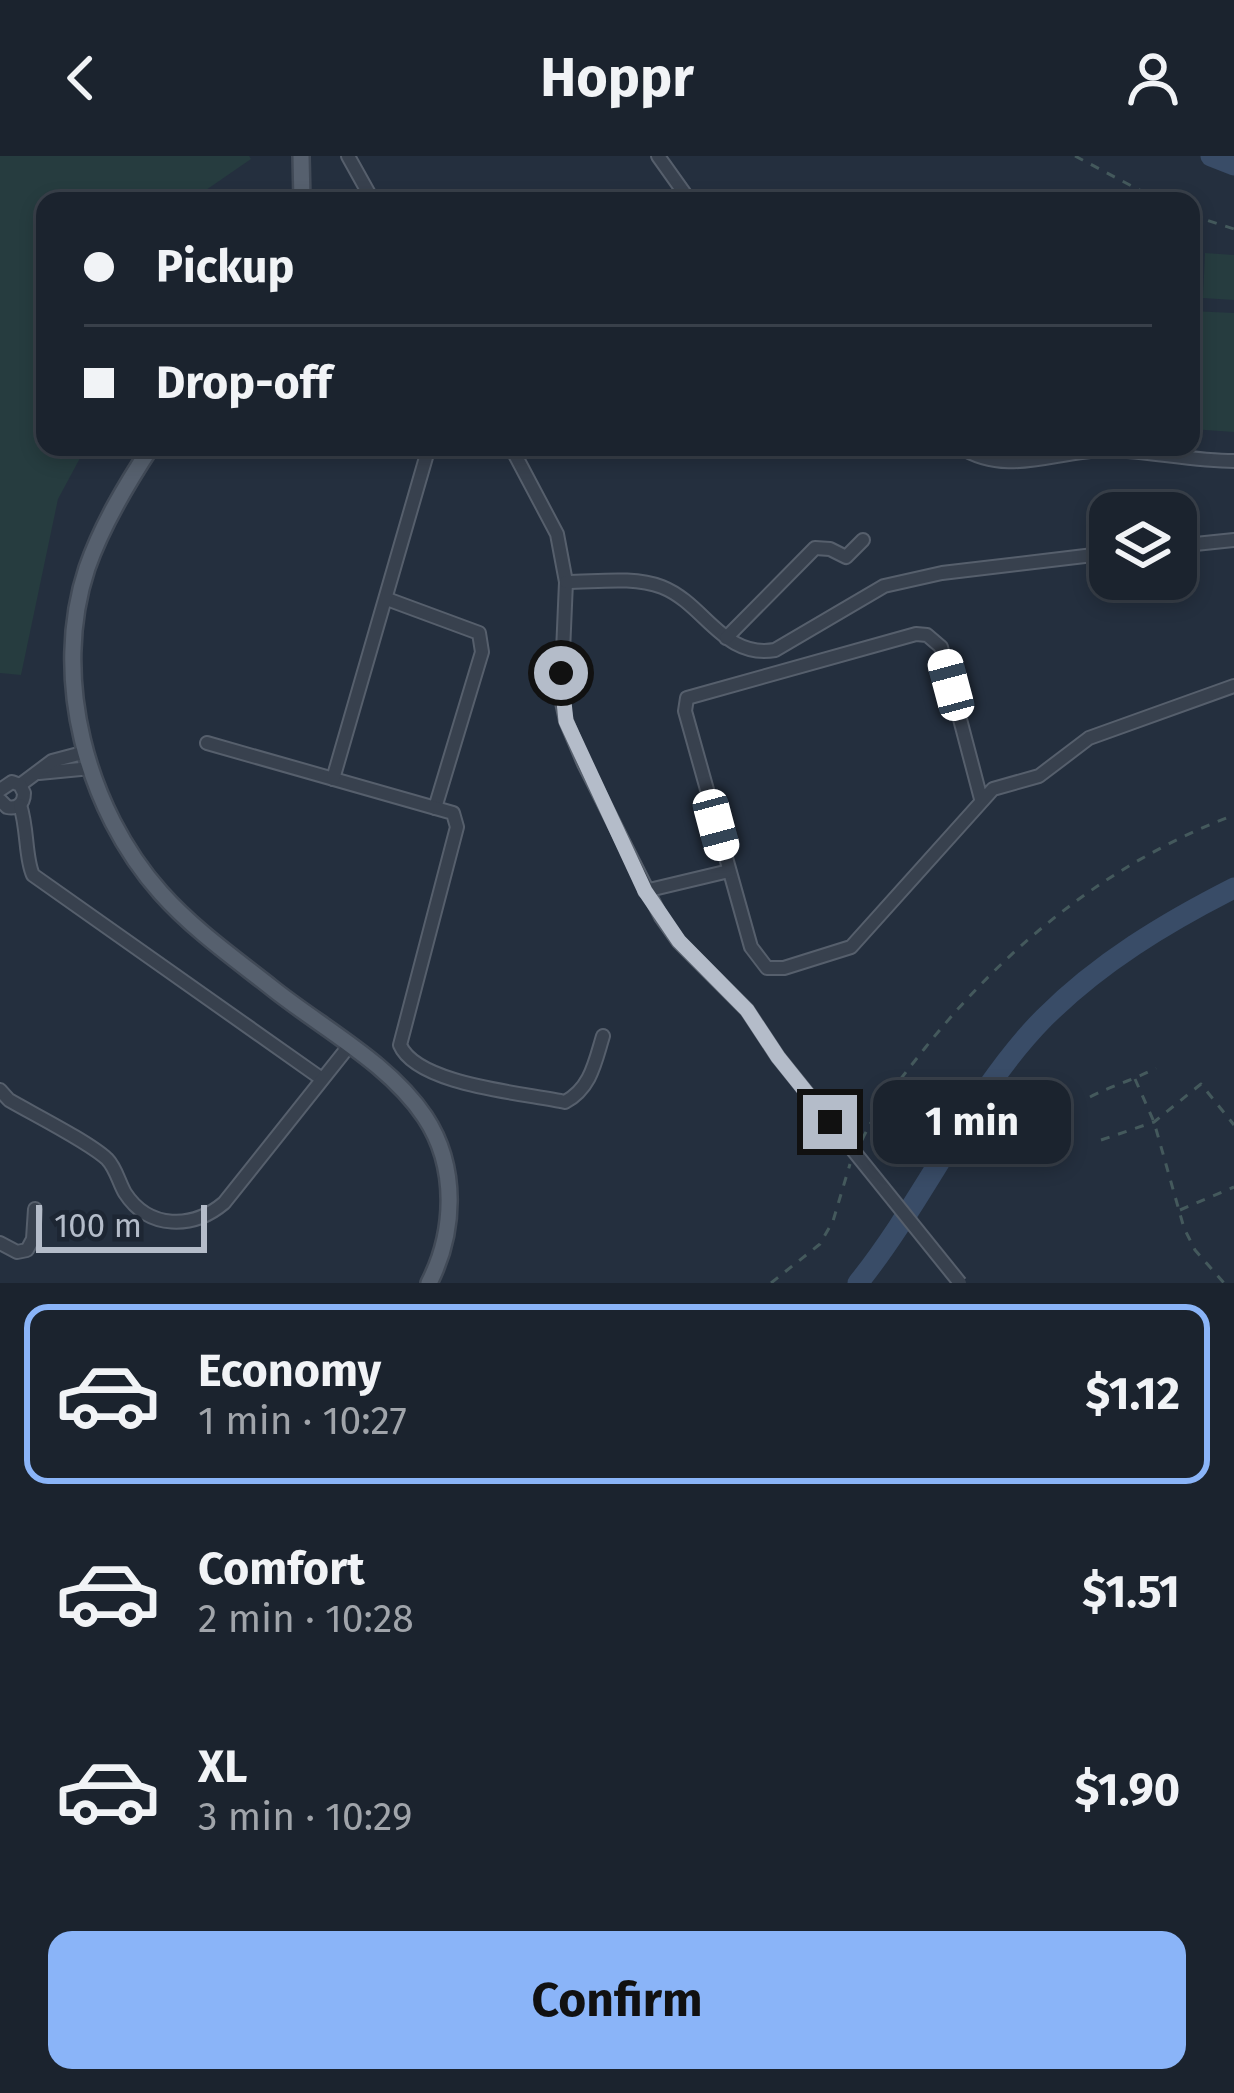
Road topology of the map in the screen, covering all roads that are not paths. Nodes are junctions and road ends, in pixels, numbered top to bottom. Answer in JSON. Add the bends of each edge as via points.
{"nodes":[{"id":1,"x":301,"y":156,"type":"edge"},
{"id":2,"x":348,"y":156,"type":"edge"},
{"id":3,"x":658,"y":156,"type":"edge"},
{"id":4,"x":302,"y":192,"type":"edge"},
{"id":5,"x":368,"y":192,"type":"edge"},
{"id":6,"x":684,"y":192,"type":"edge"},
{"id":7,"x":146,"y":456,"type":"edge"},
{"id":8,"x":427,"y":456,"type":"edge"},
{"id":9,"x":516,"y":456,"type":"edge"},
{"id":10,"x":974,"y":456,"type":"edge"},
{"id":11,"x":1070,"y":456,"type":"edge"},
{"id":12,"x":1176,"y":456,"type":"edge"},
{"id":13,"x":1234,"y":461,"type":"edge"},
{"id":14,"x":863,"y":540,"type":"dead end"},
{"id":15,"x":1234,"y":540,"type":"edge"},
{"id":16,"x":1197,"y":544,"type":"edge"},
{"id":17,"x":1089,"y":555,"type":"edge"},
{"id":18,"x":566,"y":582,"type":"junction"},
{"id":19,"x":387,"y":599,"type":"junction"},
{"id":20,"x":726,"y":638,"type":"junction"},
{"id":21,"x":1234,"y":686,"type":"edge"},
{"id":22,"x":207,"y":743,"type":"dead end"},
{"id":23,"x":88,"y":760,"type":"junction"},
{"id":24,"x":332,"y":779,"type":"junction"},
{"id":25,"x":20,"y":785,"type":"junction"},
{"id":26,"x":0,"y":789,"type":"edge"},
{"id":27,"x":981,"y":799,"type":"junction"},
{"id":28,"x":0,"y":800,"type":"edge"},
{"id":29,"x":20,"y":805,"type":"junction"},
{"id":30,"x":435,"y":808,"type":"junction"},
{"id":31,"x":729,"y":871,"type":"junction"},
{"id":32,"x":645,"y":891,"type":"junction"},
{"id":33,"x":603,"y":1036,"type":"dead end"},
{"id":34,"x":349,"y":1046,"type":"junction"},
{"id":35,"x":322,"y":1079,"type":"junction"},
{"id":36,"x":0,"y":1090,"type":"edge"},
{"id":37,"x":35,"y":1209,"type":"dead end"},
{"id":38,"x":0,"y":1243,"type":"edge"},
{"id":39,"x":428,"y":1283,"type":"edge"},
{"id":40,"x":960,"y":1283,"type":"edge"}],
"edges":[{"from":1,"to":4,"type":"main road"},
{"from":2,"to":5,"type":"street"},
{"from":3,"to":6,"type":"street"},
{"from":7,"to":23,"type":"main road","via":[[103,528],[80,592],[74,670]]},
{"from":8,"to":19,"type":"street"},
{"from":9,"to":18,"type":"street","via":[[557,534]]},
{"from":10,"to":11,"type":"street","via":[[1020,464]]},
{"from":12,"to":13,"type":"street"},
{"from":14,"to":20,"type":"street","via":[[852,556],[815,548]]},
{"from":15,"to":16,"type":"street"},
{"from":17,"to":20,"type":"street","via":[[884,586],[775,650],[748,652]]},
{"from":18,"to":20,"type":"street","via":[[660,586]]},
{"from":18,"to":32,"type":"street","via":[[566,721]]},
{"from":19,"to":24,"type":"street"},
{"from":19,"to":30,"type":"street","via":[[482,638]]},
{"from":21,"to":27,"type":"street","via":[[1089,738],[1039,776]]},
{"from":22,"to":24,"type":"street"},
{"from":23,"to":25,"type":"street","via":[[52,760]]},
{"from":23,"to":34,"type":"main road","via":[[119,835],[161,893]]},
{"from":24,"to":30,"type":"street"},
{"from":25,"to":26,"type":"street"},
{"from":25,"to":29,"type":"street"},
{"from":27,"to":31,"type":"street","via":[[868,932],[830,956],[784,968],[759,962]]},
{"from":27,"to":31,"type":"street","via":[[941,647],[927,634],[696,693],[685,711]]},
{"from":28,"to":29,"type":"street"},
{"from":29,"to":35,"type":"street","via":[[33,875]]},
{"from":30,"to":33,"type":"street","via":[[453,813],[457,827],[403,1052],[451,1080],[565,1102],[590,1078]]},
{"from":31,"to":32,"type":"street"},
{"from":32,"to":40,"type":"street","bridge":true},
{"from":34,"to":35,"type":"street"},
{"from":34,"to":39,"type":"main road","via":[[405,1093],[441,1152],[449,1214]]},
{"from":35,"to":36,"type":"street","via":[[224,1203],[205,1219],[178,1223],[127,1197],[107,1160]]},
{"from":37,"to":38,"type":"street","via":[[27,1250]]}]}
